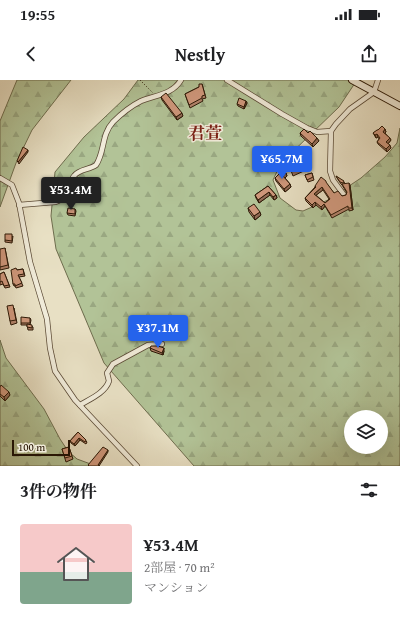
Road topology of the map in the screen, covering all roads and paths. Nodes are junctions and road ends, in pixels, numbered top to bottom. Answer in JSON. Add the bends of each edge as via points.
{"nodes":[{"id":1,"x":140,"y":80,"type":"edge"},
{"id":2,"x":181,"y":80,"type":"edge"},
{"id":3,"x":228,"y":80,"type":"edge"},
{"id":4,"x":352,"y":80,"type":"edge"},
{"id":5,"x":378,"y":80,"type":"edge"},
{"id":6,"x":374,"y":92,"type":"junction"},
{"id":7,"x":156,"y":96,"type":"junction"},
{"id":8,"x":399,"y":104,"type":"edge"},
{"id":9,"x":331,"y":131,"type":"junction"},
{"id":10,"x":0,"y":178,"type":"edge"},
{"id":11,"x":344,"y":195,"type":"edge"},
{"id":12,"x":19,"y":205,"type":"junction"},
{"id":13,"x":162,"y":344,"type":"dead end"},
{"id":14,"x":80,"y":405,"type":"junction"},
{"id":15,"x":137,"y":466,"type":"edge"}],
"edges":[{"from":1,"to":7,"type":"path"},
{"from":2,"to":7,"type":"street","via":[[174,88]]},
{"from":3,"to":9,"type":"street","via":[[307,128],[317,132]]},
{"from":4,"to":6,"type":"street"},
{"from":5,"to":6,"type":"street"},
{"from":6,"to":8,"type":"street"},
{"from":6,"to":9,"type":"street","via":[[350,109]]},
{"from":7,"to":12,"type":"street","via":[[135,105],[114,122],[104,138],[96,165],[76,174],[61,200]]},
{"from":9,"to":11,"type":"street","via":[[330,171]]},
{"from":10,"to":12,"type":"street","via":[[12,185]]},
{"from":12,"to":14,"type":"street","via":[[30,262],[47,319],[53,363],[59,378]]},
{"from":13,"to":14,"type":"street","via":[[148,345],[113,364],[107,373],[109,381],[106,388]]},
{"from":14,"to":15,"type":"street"}]}
